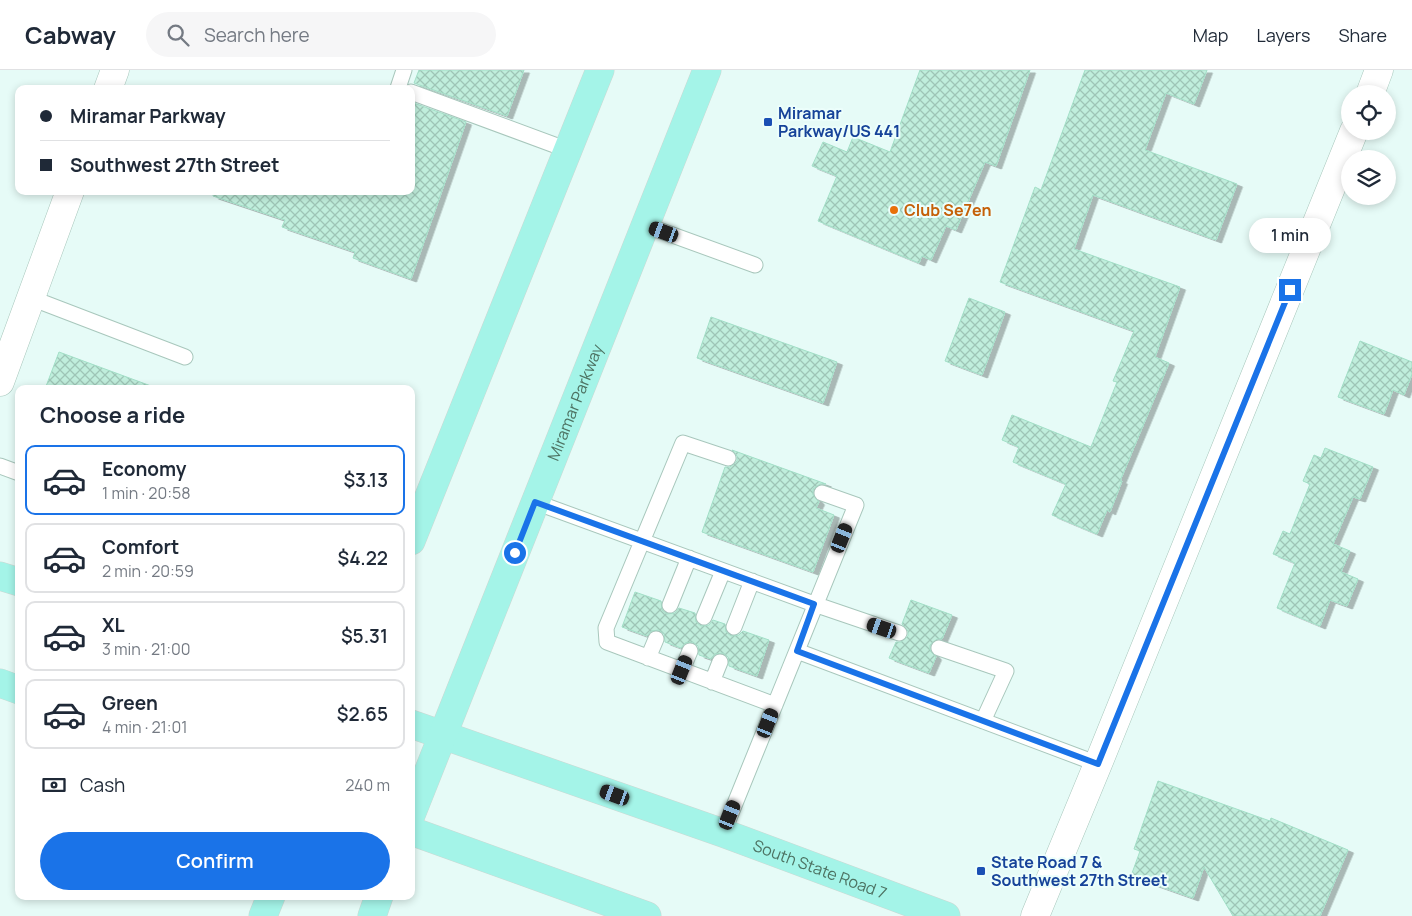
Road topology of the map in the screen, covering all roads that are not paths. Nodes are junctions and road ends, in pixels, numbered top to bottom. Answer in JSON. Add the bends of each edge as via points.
{"nodes":[{"id":1,"x":115,"y":70,"type":"edge"},
{"id":2,"x":404,"y":70,"type":"edge"},
{"id":3,"x":600,"y":70,"type":"edge"},
{"id":4,"x":707,"y":70,"type":"edge"},
{"id":5,"x":1379,"y":70,"type":"edge"},
{"id":6,"x":109,"y":85,"type":"edge"},
{"id":7,"x":399,"y":85,"type":"edge"},
{"id":8,"x":1373,"y":85,"type":"edge"},
{"id":9,"x":415,"y":93,"type":"edge"},
{"id":10,"x":1350,"y":140,"type":"edge"},
{"id":11,"x":568,"y":150,"type":"junction"},
{"id":12,"x":69,"y":195,"type":"edge"},
{"id":13,"x":645,"y":225,"type":"junction"},
{"id":14,"x":755,"y":265,"type":"dead end"},
{"id":15,"x":31,"y":298,"type":"junction"},
{"id":16,"x":185,"y":358,"type":"dead end"},
{"id":17,"x":0,"y":382,"type":"edge"},
{"id":18,"x":728,"y":458,"type":"dead end"},
{"id":19,"x":0,"y":466,"type":"edge"},
{"id":20,"x":15,"y":472,"type":"edge"},
{"id":21,"x":822,"y":493,"type":"dead end"},
{"id":22,"x":535,"y":502,"type":"junction"},
{"id":23,"x":415,"y":531,"type":"edge"},
{"id":24,"x":642,"y":540,"type":"junction"},
{"id":25,"x":689,"y":558,"type":"junction"},
{"id":26,"x":723,"y":571,"type":"junction"},
{"id":27,"x":0,"y":576,"type":"edge"},
{"id":28,"x":15,"y":581,"type":"edge"},
{"id":29,"x":752,"y":581,"type":"junction"},
{"id":30,"x":670,"y":604,"type":"dead end"},
{"id":31,"x":814,"y":604,"type":"junction"},
{"id":32,"x":704,"y":617,"type":"dead end"},
{"id":33,"x":734,"y":627,"type":"dead end"},
{"id":34,"x":899,"y":634,"type":"dead end"},
{"id":35,"x":656,"y":639,"type":"dead end"},
{"id":36,"x":939,"y":648,"type":"dead end"},
{"id":37,"x":690,"y":651,"type":"dead end"},
{"id":38,"x":797,"y":651,"type":"junction"},
{"id":39,"x":648,"y":658,"type":"junction"},
{"id":40,"x":720,"y":662,"type":"dead end"},
{"id":41,"x":682,"y":670,"type":"junction"},
{"id":42,"x":712,"y":682,"type":"junction"},
{"id":43,"x":0,"y":683,"type":"edge"},
{"id":44,"x":15,"y":689,"type":"edge"},
{"id":45,"x":775,"y":705,"type":"junction"},
{"id":46,"x":983,"y":721,"type":"junction"},
{"id":47,"x":415,"y":725,"type":"edge"},
{"id":48,"x":443,"y":735,"type":"junction"},
{"id":49,"x":1098,"y":764,"type":"junction"},
{"id":50,"x":415,"y":805,"type":"edge"},
{"id":51,"x":415,"y":832,"type":"edge"},
{"id":52,"x":723,"y":834,"type":"junction"},
{"id":53,"x":269,"y":900,"type":"edge"},
{"id":54,"x":378,"y":900,"type":"edge"},
{"id":55,"x":262,"y":916,"type":"edge"},
{"id":56,"x":372,"y":916,"type":"edge"},
{"id":57,"x":647,"y":916,"type":"edge"},
{"id":58,"x":946,"y":916,"type":"edge"},
{"id":59,"x":1035,"y":916,"type":"edge"}],
"edges":[{"from":1,"to":6,"type":"street"},
{"from":2,"to":7,"type":"lane"},
{"from":3,"to":11,"type":"main road"},
{"from":4,"to":13,"type":"main road","name":"Miramar Parkway"},
{"from":5,"to":8,"type":"street"},
{"from":9,"to":11,"type":"lane"},
{"from":10,"to":49,"type":"street"},
{"from":11,"to":23,"type":"main road"},
{"from":12,"to":15,"type":"street"},
{"from":13,"to":14,"type":"lane"},
{"from":13,"to":22,"type":"main road","name":"Miramar Parkway"},
{"from":15,"to":16,"type":"lane"},
{"from":15,"to":17,"type":"street"},
{"from":18,"to":24,"type":"lane","via":[[683,442]]},
{"from":19,"to":20,"type":"lane"},
{"from":21,"to":31,"type":"lane","via":[[856,505]]},
{"from":22,"to":24,"type":"lane"},
{"from":22,"to":48,"type":"main road","name":"Miramar Parkway"},
{"from":24,"to":25,"type":"lane"},
{"from":24,"to":39,"type":"lane","via":[[606,628],[607,642]]},
{"from":25,"to":26,"type":"lane"},
{"from":25,"to":30,"type":"lane"},
{"from":26,"to":29,"type":"lane"},
{"from":26,"to":32,"type":"lane"},
{"from":27,"to":28,"type":"main road"},
{"from":29,"to":31,"type":"lane"},
{"from":29,"to":33,"type":"lane"},
{"from":31,"to":34,"type":"lane"},
{"from":31,"to":38,"type":"lane"},
{"from":35,"to":39,"type":"lane"},
{"from":36,"to":46,"type":"lane","via":[[1006,672]]},
{"from":37,"to":41,"type":"lane"},
{"from":38,"to":45,"type":"lane"},
{"from":38,"to":46,"type":"lane"},
{"from":39,"to":41,"type":"lane"},
{"from":40,"to":42,"type":"lane"},
{"from":41,"to":42,"type":"lane"},
{"from":42,"to":45,"type":"lane"},
{"from":43,"to":44,"type":"main road"},
{"from":45,"to":52,"type":"lane"},
{"from":46,"to":49,"type":"lane"},
{"from":47,"to":48,"type":"main road","name":"South State Road 7"},
{"from":48,"to":50,"type":"main road","name":"Miramar Parkway"},
{"from":48,"to":52,"type":"main road","name":"South State Road 7"},
{"from":49,"to":59,"type":"street"},
{"from":51,"to":57,"type":"main road"},
{"from":52,"to":58,"type":"main road","name":"South State Road 7"},
{"from":53,"to":55,"type":"main road"},
{"from":54,"to":56,"type":"main road"}]}
